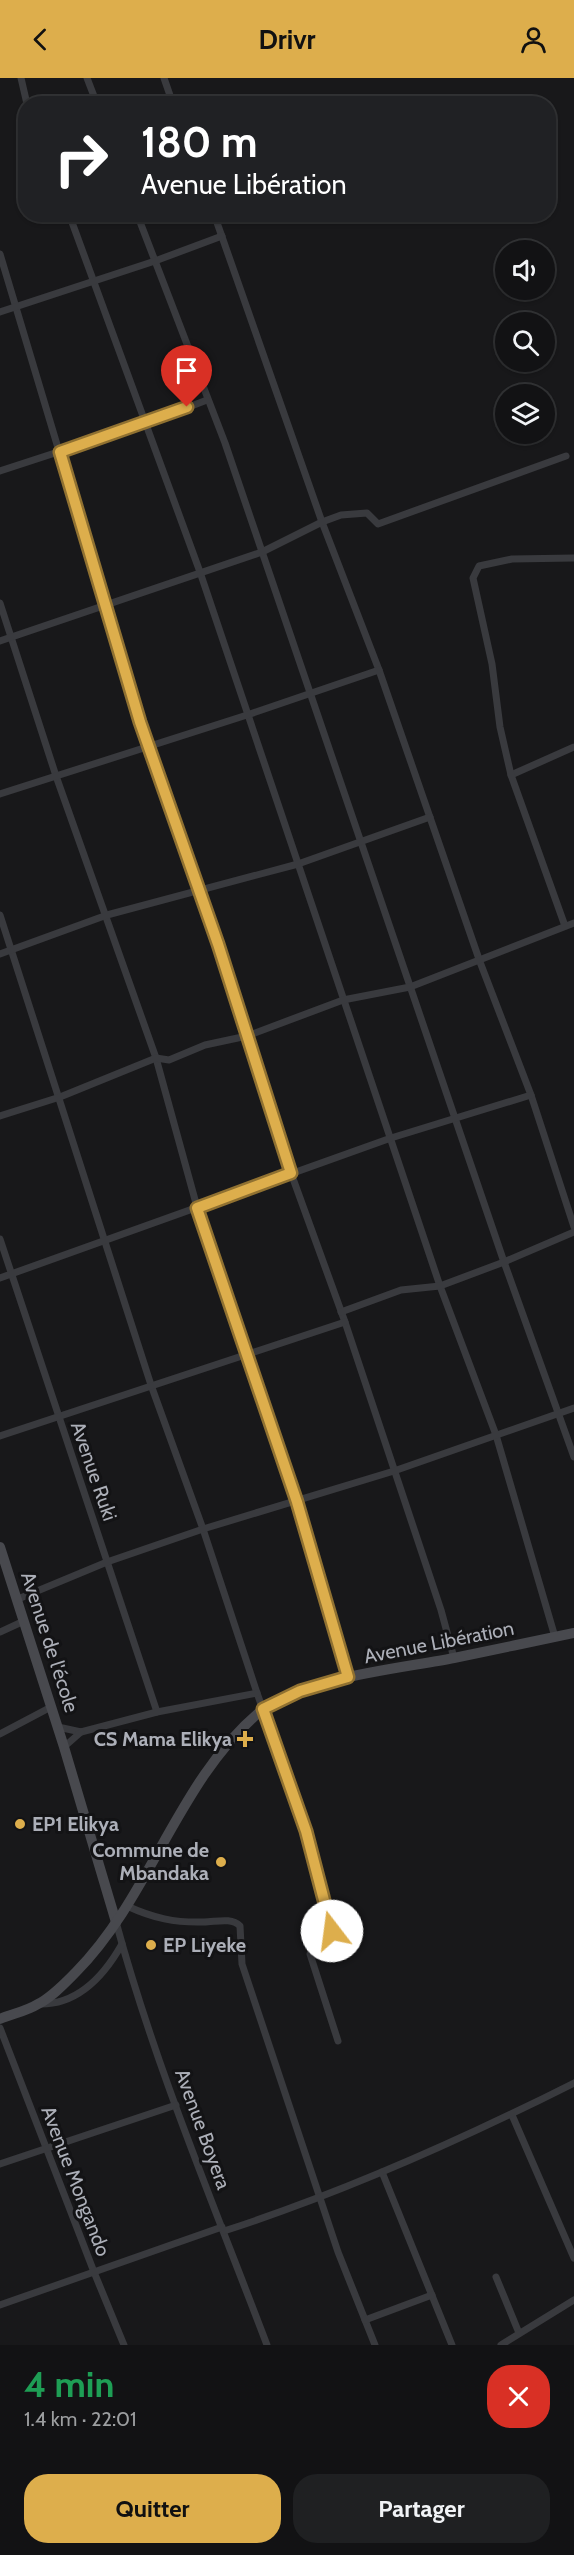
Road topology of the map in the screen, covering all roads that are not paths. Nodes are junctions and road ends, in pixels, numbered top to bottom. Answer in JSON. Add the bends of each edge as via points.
{"nodes":[{"id":1,"x":21,"y":78,"type":"edge"},
{"id":2,"x":87,"y":78,"type":"edge"},
{"id":3,"x":164,"y":78,"type":"edge"},
{"id":4,"x":25,"y":96,"type":"edge"},
{"id":5,"x":94,"y":96,"type":"edge"},
{"id":6,"x":170,"y":96,"type":"edge"},
{"id":7,"x":72,"y":222,"type":"edge"},
{"id":8,"x":140,"y":222,"type":"edge"},
{"id":9,"x":217,"y":222,"type":"edge"},
{"id":10,"x":222,"y":236,"type":"junction"},
{"id":11,"x":0,"y":254,"type":"edge"},
{"id":12,"x":155,"y":261,"type":"junction"},
{"id":13,"x":92,"y":281,"type":"junction"},
{"id":14,"x":17,"y":307,"type":"junction"},
{"id":15,"x":0,"y":312,"type":"edge"},
{"id":16,"x":207,"y":400,"type":"junction"},
{"id":17,"x":147,"y":423,"type":"junction"},
{"id":18,"x":60,"y":452,"type":"junction"},
{"id":19,"x":566,"y":456,"type":"dead end"},
{"id":20,"x":0,"y":471,"type":"edge"},
{"id":21,"x":322,"y":522,"type":"junction"},
{"id":22,"x":262,"y":552,"type":"junction"},
{"id":23,"x":574,"y":558,"type":"edge"},
{"id":24,"x":200,"y":572,"type":"junction"},
{"id":25,"x":0,"y":603,"type":"edge"},
{"id":26,"x":106,"y":604,"type":"junction"},
{"id":27,"x":11,"y":637,"type":"junction"},
{"id":28,"x":0,"y":641,"type":"edge"},
{"id":29,"x":379,"y":670,"type":"junction"},
{"id":30,"x":311,"y":694,"type":"junction"},
{"id":31,"x":247,"y":715,"type":"junction"},
{"id":32,"x":148,"y":746,"type":"junction"},
{"id":33,"x":574,"y":747,"type":"edge"},
{"id":34,"x":511,"y":775,"type":"junction"},
{"id":35,"x":56,"y":776,"type":"junction"},
{"id":36,"x":0,"y":794,"type":"edge"},
{"id":37,"x":430,"y":817,"type":"junction"},
{"id":38,"x":361,"y":841,"type":"junction"},
{"id":39,"x":298,"y":864,"type":"junction"},
{"id":40,"x":199,"y":889,"type":"junction"},
{"id":41,"x":0,"y":915,"type":"edge"},
{"id":42,"x":107,"y":915,"type":"junction"},
{"id":43,"x":574,"y":923,"type":"edge"},
{"id":44,"x":565,"y":926,"type":"junction"},
{"id":45,"x":12,"y":950,"type":"junction"},
{"id":46,"x":0,"y":954,"type":"edge"},
{"id":47,"x":480,"y":962,"type":"junction"},
{"id":48,"x":410,"y":987,"type":"junction"},
{"id":49,"x":343,"y":1000,"type":"junction"},
{"id":50,"x":247,"y":1036,"type":"junction"},
{"id":51,"x":156,"y":1058,"type":"junction"},
{"id":52,"x":531,"y":1095,"type":"junction"},
{"id":53,"x":60,"y":1097,"type":"junction"},
{"id":54,"x":0,"y":1116,"type":"edge"},
{"id":55,"x":456,"y":1119,"type":"junction"},
{"id":56,"x":391,"y":1138,"type":"junction"},
{"id":57,"x":291,"y":1173,"type":"junction"},
{"id":58,"x":197,"y":1208,"type":"junction"},
{"id":59,"x":574,"y":1230,"type":"edge"},
{"id":60,"x":0,"y":1239,"type":"edge"},
{"id":61,"x":106,"y":1240,"type":"junction"},
{"id":62,"x":504,"y":1262,"type":"junction"},
{"id":63,"x":11,"y":1274,"type":"junction"},
{"id":64,"x":0,"y":1278,"type":"edge"},
{"id":65,"x":440,"y":1286,"type":"junction"},
{"id":66,"x":341,"y":1312,"type":"junction"},
{"id":67,"x":345,"y":1322,"type":"junction"},
{"id":68,"x":247,"y":1353,"type":"junction"},
{"id":69,"x":150,"y":1385,"type":"junction"},
{"id":70,"x":574,"y":1408,"type":"edge"},
{"id":71,"x":560,"y":1413,"type":"junction"},
{"id":72,"x":58,"y":1417,"type":"junction"},
{"id":73,"x":496,"y":1435,"type":"junction"},
{"id":74,"x":0,"y":1436,"type":"edge"},
{"id":75,"x":574,"y":1457,"type":"edge"},
{"id":76,"x":394,"y":1471,"type":"junction"},
{"id":77,"x":297,"y":1502,"type":"junction"},
{"id":78,"x":203,"y":1529,"type":"junction"},
{"id":79,"x":0,"y":1547,"type":"edge"},
{"id":80,"x":107,"y":1562,"type":"junction"},
{"id":81,"x":18,"y":1599,"type":"junction"},
{"id":82,"x":24,"y":1622,"type":"junction"},
{"id":83,"x":0,"y":1632,"type":"edge"},
{"id":84,"x":574,"y":1633,"type":"edge"},
{"id":85,"x":555,"y":1637,"type":"junction"},
{"id":86,"x":454,"y":1658,"type":"junction"},
{"id":87,"x":348,"y":1677,"type":"junction"},
{"id":88,"x":257,"y":1693,"type":"junction"},
{"id":89,"x":51,"y":1707,"type":"junction"},
{"id":90,"x":263,"y":1709,"type":"junction"},
{"id":91,"x":157,"y":1712,"type":"junction"},
{"id":92,"x":58,"y":1728,"type":"junction"},
{"id":93,"x":81,"y":1732,"type":"junction"},
{"id":94,"x":0,"y":1734,"type":"edge"},
{"id":95,"x":64,"y":1747,"type":"junction"},
{"id":96,"x":127,"y":1906,"type":"junction"},
{"id":97,"x":116,"y":1922,"type":"junction"},
{"id":98,"x":122,"y":1944,"type":"junction"},
{"id":99,"x":39,"y":2004,"type":"junction"},
{"id":100,"x":0,"y":2019,"type":"edge"},
{"id":101,"x":0,"y":2028,"type":"edge"},
{"id":102,"x":338,"y":2041,"type":"dead end"},
{"id":103,"x":574,"y":2083,"type":"edge"},
{"id":104,"x":176,"y":2105,"type":"junction"},
{"id":105,"x":512,"y":2115,"type":"junction"},
{"id":106,"x":46,"y":2150,"type":"junction"},
{"id":107,"x":0,"y":2164,"type":"edge"},
{"id":108,"x":382,"y":2172,"type":"junction"},
{"id":109,"x":320,"y":2198,"type":"junction"},
{"id":110,"x":223,"y":2229,"type":"junction"},
{"id":111,"x":574,"y":2258,"type":"edge"},
{"id":112,"x":94,"y":2272,"type":"junction"},
{"id":113,"x":496,"y":2277,"type":"dead end"},
{"id":114,"x":432,"y":2295,"type":"junction"},
{"id":115,"x":574,"y":2300,"type":"edge"},
{"id":116,"x":0,"y":2305,"type":"edge"},
{"id":117,"x":365,"y":2320,"type":"junction"},
{"id":118,"x":519,"y":2333,"type":"junction"},
{"id":119,"x":124,"y":2345,"type":"edge"},
{"id":120,"x":267,"y":2345,"type":"edge"},
{"id":121,"x":375,"y":2345,"type":"edge"},
{"id":122,"x":452,"y":2345,"type":"edge"},
{"id":123,"x":501,"y":2345,"type":"edge"}],
"edges":[{"from":1,"to":4,"type":"street"},
{"from":2,"to":5,"type":"street"},
{"from":3,"to":6,"type":"street"},
{"from":7,"to":13,"type":"street"},
{"from":8,"to":12,"type":"street"},
{"from":9,"to":10,"type":"street"},
{"from":10,"to":12,"type":"street"},
{"from":10,"to":21,"type":"street"},
{"from":11,"to":14,"type":"street"},
{"from":12,"to":13,"type":"street"},
{"from":12,"to":16,"type":"street"},
{"from":13,"to":14,"type":"street"},
{"from":13,"to":17,"type":"street"},
{"from":14,"to":15,"type":"street"},
{"from":14,"to":18,"type":"street"},
{"from":16,"to":17,"type":"street"},
{"from":16,"to":22,"type":"street"},
{"from":17,"to":18,"type":"street"},
{"from":17,"to":24,"type":"street"},
{"from":18,"to":20,"type":"street"},
{"from":18,"to":26,"type":"street"},
{"from":19,"to":21,"type":"street","via":[[378,524],[367,513],[342,514]]},
{"from":21,"to":22,"type":"street"},
{"from":21,"to":29,"type":"street"},
{"from":22,"to":24,"type":"street"},
{"from":22,"to":30,"type":"street"},
{"from":23,"to":34,"type":"street","via":[[512,559],[479,566],[473,578]]},
{"from":24,"to":26,"type":"street"},
{"from":24,"to":31,"type":"street"},
{"from":25,"to":27,"type":"street"},
{"from":26,"to":27,"type":"street"},
{"from":26,"to":32,"type":"street"},
{"from":27,"to":28,"type":"street"},
{"from":27,"to":35,"type":"street"},
{"from":29,"to":30,"type":"street"},
{"from":29,"to":37,"type":"street"},
{"from":30,"to":31,"type":"street"},
{"from":30,"to":38,"type":"street"},
{"from":31,"to":32,"type":"street"},
{"from":31,"to":39,"type":"street"},
{"from":32,"to":35,"type":"street"},
{"from":32,"to":40,"type":"street"},
{"from":33,"to":34,"type":"street"},
{"from":34,"to":44,"type":"street"},
{"from":35,"to":36,"type":"street"},
{"from":35,"to":42,"type":"street"},
{"from":37,"to":38,"type":"street"},
{"from":37,"to":47,"type":"street"},
{"from":38,"to":39,"type":"street"},
{"from":38,"to":48,"type":"street"},
{"from":39,"to":40,"type":"street"},
{"from":39,"to":49,"type":"street"},
{"from":40,"to":42,"type":"street"},
{"from":40,"to":50,"type":"street"},
{"from":41,"to":45,"type":"street"},
{"from":42,"to":45,"type":"street"},
{"from":42,"to":51,"type":"street"},
{"from":43,"to":44,"type":"street"},
{"from":44,"to":47,"type":"street"},
{"from":45,"to":46,"type":"street"},
{"from":45,"to":53,"type":"street"},
{"from":47,"to":48,"type":"street"},
{"from":47,"to":52,"type":"street"},
{"from":48,"to":49,"type":"street"},
{"from":48,"to":55,"type":"street"},
{"from":49,"to":50,"type":"street"},
{"from":49,"to":56,"type":"street"},
{"from":50,"to":51,"type":"street","via":[[205,1045],[169,1060]]},
{"from":50,"to":57,"type":"street"},
{"from":51,"to":53,"type":"street"},
{"from":51,"to":58,"type":"street"},
{"from":52,"to":55,"type":"street"},
{"from":52,"to":59,"type":"street"},
{"from":53,"to":54,"type":"street"},
{"from":53,"to":61,"type":"street"},
{"from":55,"to":56,"type":"street"},
{"from":55,"to":62,"type":"street"},
{"from":56,"to":57,"type":"street"},
{"from":56,"to":65,"type":"street"},
{"from":57,"to":58,"type":"street"},
{"from":57,"to":66,"type":"street"},
{"from":58,"to":61,"type":"street"},
{"from":58,"to":68,"type":"street"},
{"from":59,"to":62,"type":"street"},
{"from":60,"to":63,"type":"street","name":"Avenue Ruki"},
{"from":61,"to":63,"type":"street"},
{"from":61,"to":69,"type":"street"},
{"from":62,"to":65,"type":"street"},
{"from":62,"to":71,"type":"street"},
{"from":63,"to":64,"type":"street"},
{"from":63,"to":72,"type":"street","name":"Avenue Ruki"},
{"from":65,"to":66,"type":"street","via":[[402,1290]]},
{"from":65,"to":73,"type":"street"},
{"from":66,"to":67,"type":"street"},
{"from":67,"to":68,"type":"street"},
{"from":67,"to":76,"type":"street"},
{"from":68,"to":69,"type":"street"},
{"from":68,"to":77,"type":"street"},
{"from":69,"to":72,"type":"street"},
{"from":69,"to":78,"type":"street"},
{"from":70,"to":71,"type":"street"},
{"from":71,"to":73,"type":"street"},
{"from":71,"to":75,"type":"street"},
{"from":72,"to":74,"type":"street"},
{"from":72,"to":80,"type":"street","name":"Avenue Ruki"},
{"from":73,"to":76,"type":"street"},
{"from":73,"to":85,"type":"street"},
{"from":76,"to":77,"type":"street"},
{"from":76,"to":86,"type":"street"},
{"from":77,"to":78,"type":"street"},
{"from":77,"to":87,"type":"street"},
{"from":78,"to":80,"type":"street"},
{"from":78,"to":88,"type":"street"},
{"from":79,"to":81,"type":"street","name":"Avenue de l'école"},
{"from":80,"to":81,"type":"street"},
{"from":80,"to":91,"type":"street","name":"Avenue Ruki"},
{"from":81,"to":82,"type":"street","name":"Avenue de l'école"},
{"from":82,"to":83,"type":"street"},
{"from":82,"to":89,"type":"street","name":"Avenue de l'école"},
{"from":84,"to":85,"type":"street","name":"Avenue Libération"},
{"from":85,"to":86,"type":"street","name":"Avenue Libération"},
{"from":86,"to":87,"type":"street","name":"Avenue Libération"},
{"from":87,"to":90,"type":"street","name":"Avenue Libération","via":[[300,1691]]},
{"from":88,"to":90,"type":"street"},
{"from":88,"to":91,"type":"street"},
{"from":89,"to":92,"type":"street","name":"Avenue de l'école"},
{"from":89,"to":94,"type":"street"},
{"from":90,"to":96,"type":"street","name":"Avenue Libération","via":[[233,1739],[184,1806]]},
{"from":90,"to":102,"type":"street","via":[[306,1831],[332,1931],[329,1939],[310,1954]]},
{"from":91,"to":93,"type":"street"},
{"from":92,"to":93,"type":"street"},
{"from":92,"to":95,"type":"street","name":"Avenue de l'école"},
{"from":93,"to":95,"type":"street"},
{"from":95,"to":97,"type":"street","name":"Avenue de l'école"},
{"from":96,"to":97,"type":"street","name":"Avenue Libération"},
{"from":96,"to":109,"type":"street","via":[[160,1920],[226,1920],[240,1926],[242,1964]]},
{"from":97,"to":98,"type":"street","name":"Avenue Boyera"},
{"from":97,"to":99,"type":"street","name":"Avenue Libération","via":[[82,1965]]},
{"from":98,"to":99,"type":"street","via":[[111,1963],[86,1990],[60,2003]]},
{"from":98,"to":104,"type":"street","name":"Avenue Boyera"},
{"from":99,"to":100,"type":"street","name":"Avenue Libération"},
{"from":101,"to":106,"type":"street","name":"Avenue Mongando"},
{"from":103,"to":105,"type":"street"},
{"from":104,"to":106,"type":"street"},
{"from":104,"to":110,"type":"street","name":"Avenue Boyera"},
{"from":105,"to":108,"type":"street"},
{"from":105,"to":111,"type":"street"},
{"from":106,"to":107,"type":"street"},
{"from":106,"to":112,"type":"street","name":"Avenue Mongando"},
{"from":108,"to":109,"type":"street"},
{"from":108,"to":114,"type":"street"},
{"from":109,"to":110,"type":"street"},
{"from":109,"to":117,"type":"street"},
{"from":110,"to":112,"type":"street"},
{"from":110,"to":120,"type":"street","name":"Avenue Boyera"},
{"from":112,"to":116,"type":"street"},
{"from":112,"to":119,"type":"street","name":"Avenue Mongando"},
{"from":113,"to":118,"type":"street"},
{"from":114,"to":117,"type":"street"},
{"from":114,"to":122,"type":"street"},
{"from":115,"to":118,"type":"street"},
{"from":117,"to":121,"type":"street"},
{"from":118,"to":123,"type":"street"}]}
